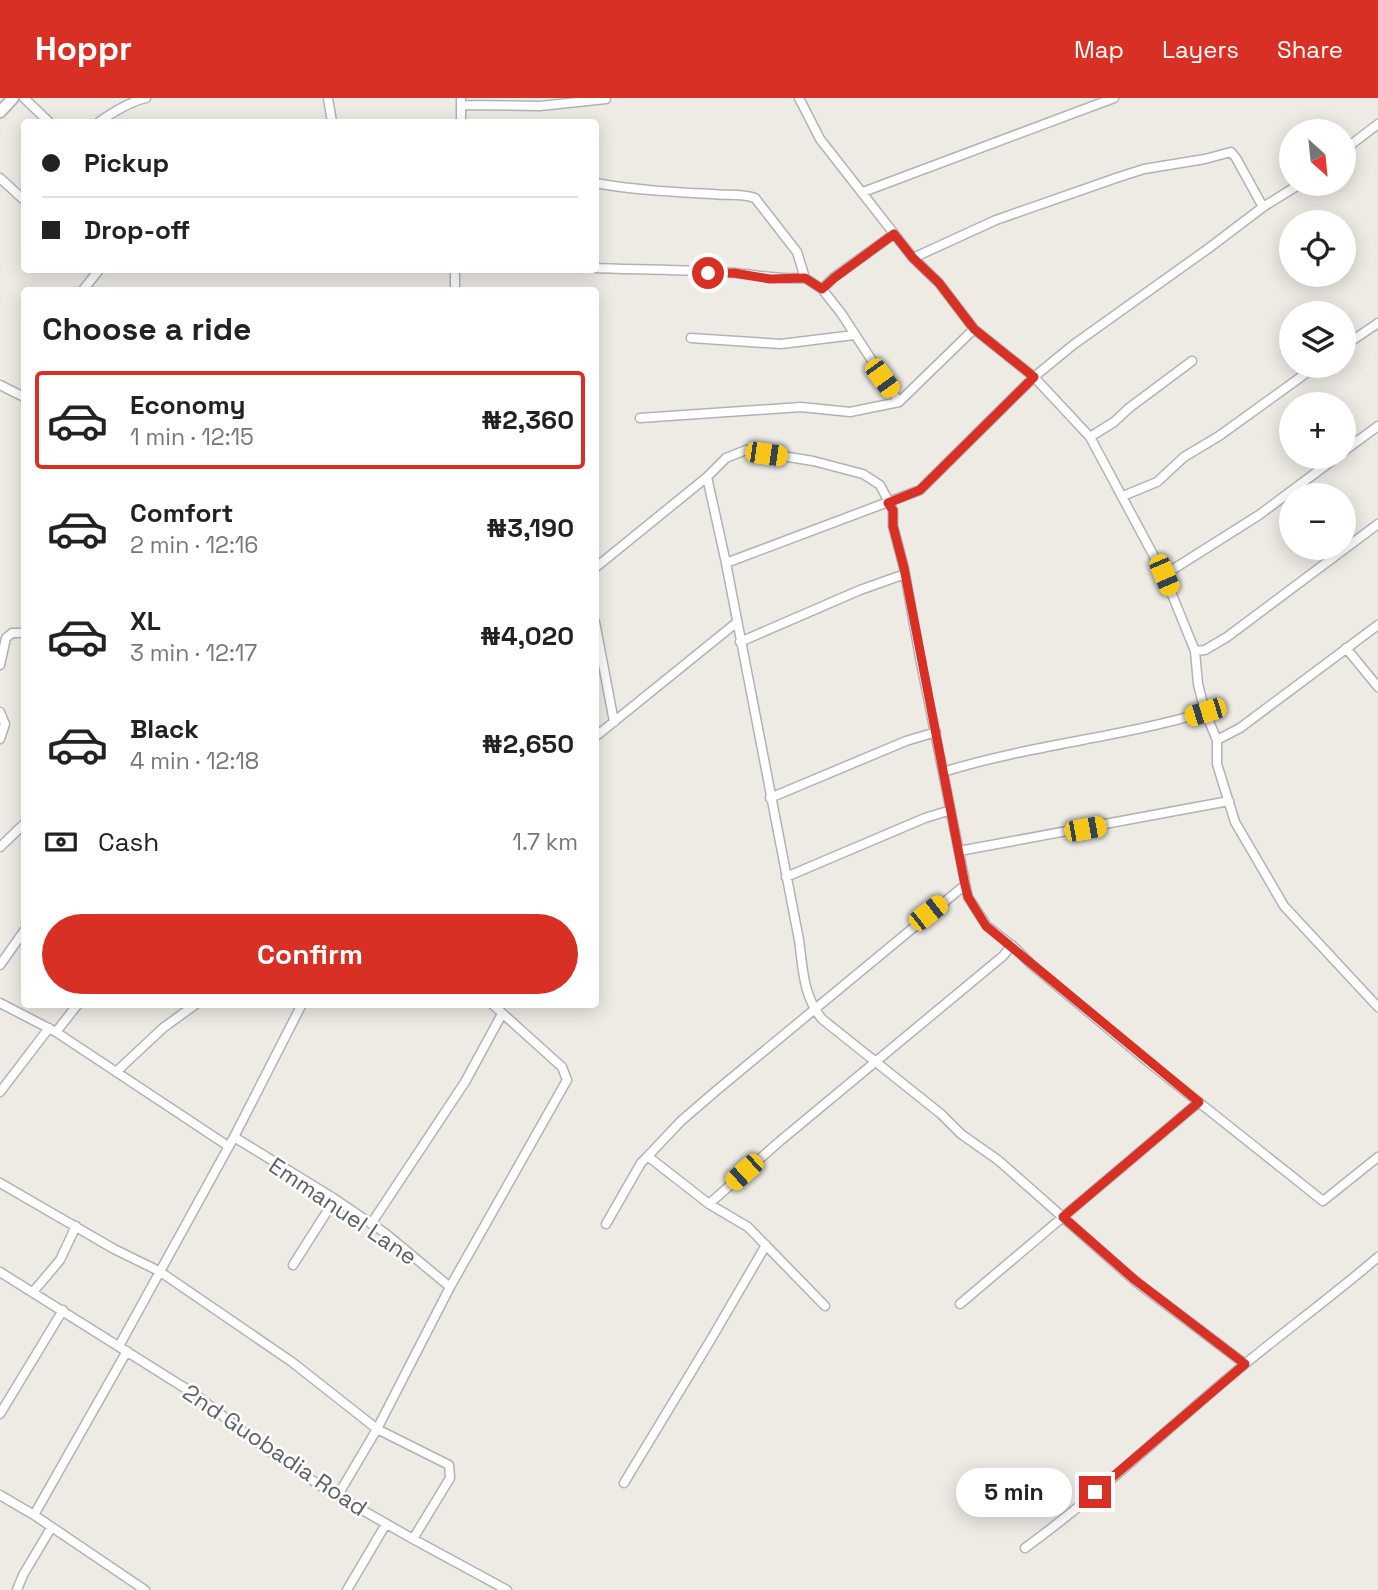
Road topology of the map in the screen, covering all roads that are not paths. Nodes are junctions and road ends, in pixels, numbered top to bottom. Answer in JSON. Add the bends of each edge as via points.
{"nodes":[{"id":1,"x":13,"y":98,"type":"edge"},
{"id":2,"x":24,"y":98,"type":"edge"},
{"id":3,"x":146,"y":98,"type":"edge"},
{"id":4,"x":328,"y":98,"type":"edge"},
{"id":5,"x":799,"y":98,"type":"edge"},
{"id":6,"x":1114,"y":98,"type":"edge"},
{"id":7,"x":606,"y":99,"type":"edge"},
{"id":8,"x":461,"y":102,"type":"edge"},
{"id":9,"x":0,"y":112,"type":"edge"},
{"id":10,"x":46,"y":119,"type":"edge"},
{"id":11,"x":104,"y":119,"type":"edge"},
{"id":12,"x":332,"y":119,"type":"edge"},
{"id":13,"x":1378,"y":124,"type":"edge"},
{"id":14,"x":1356,"y":141,"type":"edge"},
{"id":15,"x":0,"y":178,"type":"edge"},
{"id":16,"x":599,"y":184,"type":"edge"},
{"id":17,"x":863,"y":192,"type":"junction"},
{"id":18,"x":1280,"y":196,"type":"edge"},
{"id":19,"x":21,"y":197,"type":"edge"},
{"id":20,"x":1263,"y":206,"type":"junction"},
{"id":21,"x":894,"y":234,"type":"junction"},
{"id":22,"x":913,"y":258,"type":"junction"},
{"id":23,"x":599,"y":268,"type":"edge"},
{"id":24,"x":97,"y":273,"type":"edge"},
{"id":25,"x":805,"y":278,"type":"junction"},
{"id":26,"x":85,"y":287,"type":"edge"},
{"id":27,"x":822,"y":289,"type":"junction"},
{"id":28,"x":1378,"y":323,"type":"edge"},
{"id":29,"x":974,"y":329,"type":"junction"},
{"id":30,"x":854,"y":335,"type":"junction"},
{"id":31,"x":691,"y":338,"type":"dead end"},
{"id":32,"x":1356,"y":338,"type":"edge"},
{"id":33,"x":1192,"y":361,"type":"dead end"},
{"id":34,"x":1034,"y":377,"type":"junction"},
{"id":35,"x":1299,"y":378,"type":"edge"},
{"id":36,"x":0,"y":385,"type":"edge"},
{"id":37,"x":21,"y":396,"type":"edge"},
{"id":38,"x":899,"y":402,"type":"junction"},
{"id":39,"x":640,"y":418,"type":"dead end"},
{"id":40,"x":1378,"y":426,"type":"edge"},
{"id":41,"x":1090,"y":437,"type":"junction"},
{"id":42,"x":1356,"y":442,"type":"edge"},
{"id":43,"x":1320,"y":469,"type":"edge"},
{"id":44,"x":707,"y":477,"type":"junction"},
{"id":45,"x":1123,"y":496,"type":"junction"},
{"id":46,"x":888,"y":503,"type":"junction"},
{"id":47,"x":1378,"y":524,"type":"edge"},
{"id":48,"x":726,"y":564,"type":"junction"},
{"id":49,"x":599,"y":565,"type":"edge"},
{"id":50,"x":905,"y":574,"type":"junction"},
{"id":51,"x":1164,"y":575,"type":"junction"},
{"id":52,"x":736,"y":623,"type":"junction"},
{"id":53,"x":1378,"y":625,"type":"edge"},
{"id":54,"x":21,"y":633,"type":"edge"},
{"id":55,"x":740,"y":642,"type":"junction"},
{"id":56,"x":599,"y":643,"type":"edge"},
{"id":57,"x":1346,"y":648,"type":"junction"},
{"id":58,"x":1195,"y":651,"type":"junction"},
{"id":59,"x":0,"y":665,"type":"edge"},
{"id":60,"x":1378,"y":687,"type":"edge"},
{"id":61,"x":0,"y":712,"type":"edge"},
{"id":62,"x":1205,"y":712,"type":"junction"},
{"id":63,"x":614,"y":722,"type":"junction"},
{"id":64,"x":936,"y":732,"type":"junction"},
{"id":65,"x":599,"y":734,"type":"edge"},
{"id":66,"x":0,"y":739,"type":"edge"},
{"id":67,"x":1217,"y":740,"type":"junction"},
{"id":68,"x":943,"y":772,"type":"junction"},
{"id":69,"x":770,"y":798,"type":"junction"},
{"id":70,"x":1229,"y":801,"type":"junction"},
{"id":71,"x":951,"y":810,"type":"junction"},
{"id":72,"x":21,"y":827,"type":"edge"},
{"id":73,"x":0,"y":848,"type":"edge"},
{"id":74,"x":959,"y":851,"type":"junction"},
{"id":75,"x":786,"y":877,"type":"junction"},
{"id":76,"x":965,"y":885,"type":"junction"},
{"id":77,"x":21,"y":935,"type":"edge"},
{"id":78,"x":1012,"y":946,"type":"junction"},
{"id":79,"x":0,"y":965,"type":"edge"},
{"id":80,"x":1378,"y":992,"type":"edge"},
{"id":81,"x":1370,"y":999,"type":"junction"},
{"id":82,"x":0,"y":1003,"type":"edge"},
{"id":83,"x":1378,"y":1007,"type":"edge"},
{"id":84,"x":74,"y":1008,"type":"edge"},
{"id":85,"x":190,"y":1008,"type":"edge"},
{"id":86,"x":300,"y":1008,"type":"edge"},
{"id":87,"x":496,"y":1008,"type":"edge"},
{"id":88,"x":814,"y":1009,"type":"junction"},
{"id":89,"x":502,"y":1014,"type":"junction"},
{"id":90,"x":53,"y":1030,"type":"junction"},
{"id":91,"x":876,"y":1062,"type":"junction"},
{"id":92,"x":116,"y":1072,"type":"junction"},
{"id":93,"x":0,"y":1092,"type":"edge"},
{"id":94,"x":1199,"y":1102,"type":"junction"},
{"id":95,"x":234,"y":1137,"type":"junction"},
{"id":96,"x":228,"y":1146,"type":"junction"},
{"id":97,"x":1378,"y":1157,"type":"edge"},
{"id":98,"x":646,"y":1158,"type":"junction"},
{"id":99,"x":0,"y":1183,"type":"edge"},
{"id":100,"x":335,"y":1199,"type":"junction"},
{"id":101,"x":709,"y":1204,"type":"junction"},
{"id":102,"x":1063,"y":1217,"type":"junction"},
{"id":103,"x":371,"y":1224,"type":"junction"},
{"id":104,"x":606,"y":1224,"type":"dead end"},
{"id":105,"x":76,"y":1226,"type":"junction"},
{"id":106,"x":765,"y":1245,"type":"junction"},
{"id":107,"x":1378,"y":1257,"type":"edge"},
{"id":108,"x":293,"y":1265,"type":"dead end"},
{"id":109,"x":159,"y":1271,"type":"junction"},
{"id":110,"x":0,"y":1272,"type":"edge"},
{"id":111,"x":450,"y":1287,"type":"junction"},
{"id":112,"x":33,"y":1292,"type":"junction"},
{"id":113,"x":960,"y":1304,"type":"dead end"},
{"id":114,"x":825,"y":1306,"type":"dead end"},
{"id":115,"x":62,"y":1310,"type":"junction"},
{"id":116,"x":123,"y":1348,"type":"junction"},
{"id":117,"x":1245,"y":1364,"type":"junction"},
{"id":118,"x":0,"y":1414,"type":"edge"},
{"id":119,"x":377,"y":1429,"type":"junction"},
{"id":120,"x":624,"y":1483,"type":"dead end"},
{"id":121,"x":0,"y":1495,"type":"edge"},
{"id":122,"x":338,"y":1495,"type":"junction"},
{"id":123,"x":34,"y":1515,"type":"junction"},
{"id":124,"x":386,"y":1524,"type":"junction"},
{"id":125,"x":51,"y":1528,"type":"junction"},
{"id":126,"x":413,"y":1539,"type":"junction"},
{"id":127,"x":1025,"y":1548,"type":"dead end"},
{"id":128,"x":17,"y":1590,"type":"edge"},
{"id":129,"x":145,"y":1590,"type":"edge"},
{"id":130,"x":347,"y":1590,"type":"edge"},
{"id":131,"x":508,"y":1590,"type":"edge"}],
"edges":[{"from":1,"to":9,"type":"street"},
{"from":2,"to":10,"type":"street"},
{"from":3,"to":11,"type":"street"},
{"from":4,"to":12,"type":"street"},
{"from":5,"to":17,"type":"street","via":[[820,139]]},
{"from":6,"to":17,"type":"street"},
{"from":7,"to":8,"type":"street","via":[[540,106]]},
{"from":13,"to":14,"type":"street"},
{"from":15,"to":19,"type":"street"},
{"from":16,"to":25,"type":"street","via":[[755,198],[797,252]]},
{"from":17,"to":21,"type":"street"},
{"from":18,"to":20,"type":"street"},
{"from":20,"to":22,"type":"street","via":[[1231,152],[1119,177],[996,220]]},
{"from":20,"to":34,"type":"street"},
{"from":21,"to":22,"type":"street"},
{"from":21,"to":27,"type":"street"},
{"from":22,"to":29,"type":"street"},
{"from":23,"to":25,"type":"street"},
{"from":24,"to":26,"type":"street"},
{"from":25,"to":27,"type":"street"},
{"from":27,"to":30,"type":"street"},
{"from":28,"to":32,"type":"street"},
{"from":29,"to":34,"type":"street"},
{"from":29,"to":38,"type":"street"},
{"from":30,"to":31,"type":"street","via":[[781,344]]},
{"from":30,"to":38,"type":"street"},
{"from":33,"to":41,"type":"street"},
{"from":34,"to":41,"type":"street"},
{"from":34,"to":46,"type":"street","via":[[920,490]]},
{"from":35,"to":45,"type":"street","via":[[1184,457],[1157,482]]},
{"from":36,"to":37,"type":"street"},
{"from":38,"to":39,"type":"street","via":[[850,412],[802,407]]},
{"from":40,"to":42,"type":"street"},
{"from":41,"to":45,"type":"street"},
{"from":43,"to":51,"type":"street","via":[[1259,515]]},
{"from":44,"to":46,"type":"street","via":[[726,458],[754,451],[863,474],[880,485]]},
{"from":44,"to":48,"type":"street"},
{"from":44,"to":49,"type":"street"},
{"from":45,"to":51,"type":"street"},
{"from":46,"to":48,"type":"street"},
{"from":46,"to":50,"type":"street"},
{"from":47,"to":58,"type":"street","via":[[1227,637]]},
{"from":48,"to":52,"type":"street"},
{"from":50,"to":55,"type":"street"},
{"from":50,"to":64,"type":"street"},
{"from":51,"to":58,"type":"street"},
{"from":52,"to":55,"type":"street"},
{"from":52,"to":63,"type":"street"},
{"from":53,"to":57,"type":"street"},
{"from":54,"to":59,"type":"street","via":[[6,638]]},
{"from":55,"to":69,"type":"street"},
{"from":56,"to":63,"type":"street"},
{"from":57,"to":60,"type":"street"},
{"from":57,"to":67,"type":"street","via":[[1240,728]]},
{"from":58,"to":62,"type":"street"},
{"from":61,"to":66,"type":"street","via":[[5,724]]},
{"from":62,"to":67,"type":"street"},
{"from":62,"to":68,"type":"street","via":[[1167,724],[983,759]]},
{"from":63,"to":65,"type":"street"},
{"from":64,"to":68,"type":"street"},
{"from":64,"to":69,"type":"street"},
{"from":67,"to":70,"type":"street","via":[[1217,764]]},
{"from":68,"to":71,"type":"street"},
{"from":69,"to":75,"type":"street"},
{"from":70,"to":74,"type":"street"},
{"from":70,"to":81,"type":"street","via":[[1235,822],[1284,906]]},
{"from":71,"to":74,"type":"street"},
{"from":71,"to":75,"type":"street"},
{"from":72,"to":73,"type":"street"},
{"from":74,"to":76,"type":"street"},
{"from":75,"to":88,"type":"street","via":[[806,991]]},
{"from":76,"to":78,"type":"street","via":[[986,926]]},
{"from":76,"to":88,"type":"street"},
{"from":77,"to":79,"type":"street"},
{"from":78,"to":91,"type":"street"},
{"from":78,"to":94,"type":"street"},
{"from":80,"to":81,"type":"street"},
{"from":81,"to":83,"type":"street"},
{"from":82,"to":90,"type":"street"},
{"from":84,"to":90,"type":"street"},
{"from":85,"to":92,"type":"street"},
{"from":86,"to":95,"type":"street"},
{"from":87,"to":89,"type":"street"},
{"from":88,"to":91,"type":"street"},
{"from":88,"to":98,"type":"street","via":[[681,1121]]},
{"from":89,"to":103,"type":"street","via":[[465,1082]]},
{"from":89,"to":111,"type":"street","via":[[562,1068],[568,1080]]},
{"from":90,"to":92,"type":"street"},
{"from":90,"to":93,"type":"street"},
{"from":91,"to":101,"type":"street"},
{"from":91,"to":102,"type":"street"},
{"from":92,"to":96,"type":"street"},
{"from":94,"to":97,"type":"street","via":[[1323,1200]]},
{"from":94,"to":102,"type":"street"},
{"from":95,"to":96,"type":"street"},
{"from":95,"to":100,"type":"street","name":"Emmanuel Lane"},
{"from":96,"to":109,"type":"street"},
{"from":98,"to":101,"type":"street"},
{"from":98,"to":104,"type":"street"},
{"from":99,"to":105,"type":"street"},
{"from":100,"to":103,"type":"street","name":"Emmanuel Lane"},
{"from":100,"to":108,"type":"street"},
{"from":101,"to":106,"type":"street","via":[[748,1227]]},
{"from":102,"to":113,"type":"street"},
{"from":102,"to":117,"type":"street","via":[[1135,1280]]},
{"from":103,"to":111,"type":"street","name":"Emmanuel Lane"},
{"from":105,"to":109,"type":"street"},
{"from":105,"to":112,"type":"street","via":[[60,1260]]},
{"from":106,"to":114,"type":"street"},
{"from":106,"to":120,"type":"street"},
{"from":107,"to":117,"type":"street"},
{"from":109,"to":116,"type":"street"},
{"from":109,"to":119,"type":"street","via":[[292,1362]]},
{"from":110,"to":112,"type":"street","name":"2nd Guobadia Road"},
{"from":111,"to":119,"type":"street"},
{"from":112,"to":115,"type":"street","name":"2nd Guobadia Road"},
{"from":115,"to":116,"type":"street","name":"2nd Guobadia Road"},
{"from":115,"to":118,"type":"street"},
{"from":116,"to":122,"type":"street","name":"2nd Guobadia Road"},
{"from":116,"to":123,"type":"street"},
{"from":117,"to":127,"type":"street","via":[[1064,1520]]},
{"from":119,"to":122,"type":"street"},
{"from":119,"to":126,"type":"street","via":[[444,1461],[451,1470]]},
{"from":121,"to":123,"type":"street"},
{"from":122,"to":124,"type":"street","name":"2nd Guobadia Road"},
{"from":123,"to":125,"type":"street"},
{"from":124,"to":126,"type":"street","name":"2nd Guobadia Road"},
{"from":124,"to":130,"type":"street"},
{"from":125,"to":128,"type":"street"},
{"from":125,"to":129,"type":"street"},
{"from":126,"to":131,"type":"street","name":"2nd Guobadia Road"}]}
